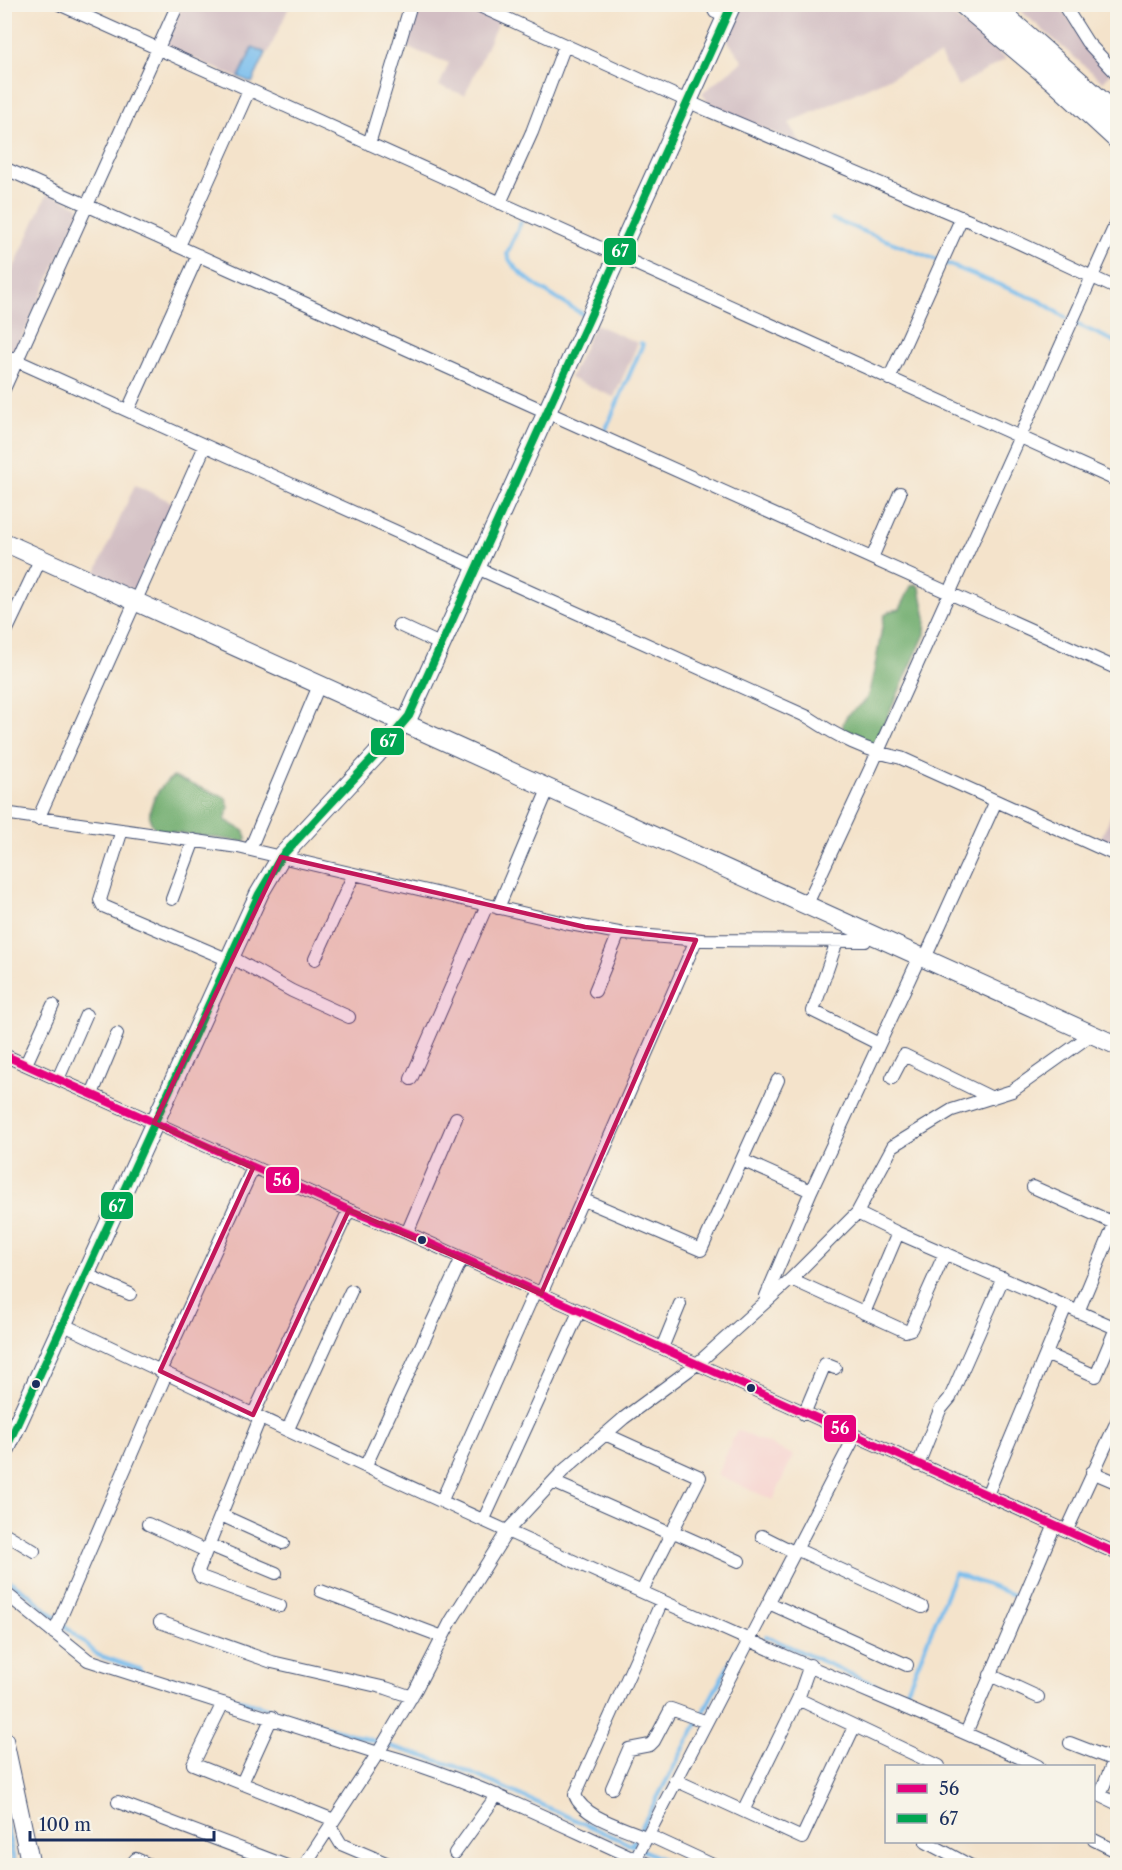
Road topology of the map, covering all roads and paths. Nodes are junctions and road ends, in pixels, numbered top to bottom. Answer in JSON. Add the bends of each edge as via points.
{"nodes":[{"id":1,"x":178,"y":4,"type":"edge"},
{"id":2,"x":411,"y":4,"type":"edge"},
{"id":3,"x":475,"y":4,"type":"edge"},
{"id":4,"x":711,"y":4,"type":"edge"},
{"id":5,"x":963,"y":4,"type":"edge"},
{"id":6,"x":991,"y":4,"type":"edge"},
{"id":7,"x":1063,"y":4,"type":"edge"},
{"id":8,"x":64,"y":6,"type":"edge"},
{"id":9,"x":729,"y":11,"type":"edge"},
{"id":10,"x":565,"y":45,"type":"junction"},
{"id":11,"x":158,"y":49,"type":"junction"},
{"id":12,"x":1118,"y":75,"type":"edge"},
{"id":13,"x":249,"y":90,"type":"junction"},
{"id":14,"x":688,"y":100,"type":"junction"},
{"id":15,"x":1118,"y":116,"type":"edge"},
{"id":16,"x":1118,"y":140,"type":"edge"},
{"id":17,"x":369,"y":144,"type":"junction"},
{"id":18,"x":4,"y":168,"type":"edge"},
{"id":19,"x":500,"y":203,"type":"junction"},
{"id":20,"x":87,"y":205,"type":"junction"},
{"id":21,"x":962,"y":217,"type":"junction"},
{"id":22,"x":1118,"y":219,"type":"edge"},
{"id":23,"x":179,"y":246,"type":"junction"},
{"id":24,"x":198,"y":255,"type":"junction"},
{"id":25,"x":618,"y":256,"type":"junction"},
{"id":26,"x":1091,"y":277,"type":"junction"},
{"id":27,"x":1118,"y":290,"type":"edge"},
{"id":28,"x":4,"y":355,"type":"edge"},
{"id":29,"x":17,"y":361,"type":"junction"},
{"id":30,"x":890,"y":379,"type":"junction"},
{"id":31,"x":4,"y":389,"type":"edge"},
{"id":32,"x":128,"y":410,"type":"junction"},
{"id":33,"x":548,"y":412,"type":"junction"},
{"id":34,"x":1019,"y":437,"type":"junction"},
{"id":35,"x":205,"y":446,"type":"junction"},
{"id":36,"x":1118,"y":481,"type":"edge"},
{"id":37,"x":900,"y":493,"type":"dead end"},
{"id":38,"x":4,"y":542,"type":"edge"},
{"id":39,"x":41,"y":558,"type":"junction"},
{"id":40,"x":872,"y":558,"type":"junction"},
{"id":41,"x":477,"y":568,"type":"junction"},
{"id":42,"x":950,"y":593,"type":"junction"},
{"id":43,"x":135,"y":600,"type":"junction"},
{"id":44,"x":399,"y":625,"type":"dead end"},
{"id":45,"x":4,"y":636,"type":"edge"},
{"id":46,"x":442,"y":645,"type":"junction"},
{"id":47,"x":1118,"y":669,"type":"edge"},
{"id":48,"x":320,"y":683,"type":"junction"},
{"id":49,"x":405,"y":721,"type":"junction"},
{"id":50,"x":878,"y":753,"type":"junction"},
{"id":51,"x":549,"y":787,"type":"junction"},
{"id":52,"x":996,"y":801,"type":"junction"},
{"id":53,"x":4,"y":813,"type":"edge"},
{"id":54,"x":38,"y":819,"type":"junction"},
{"id":55,"x":122,"y":830,"type":"junction"},
{"id":56,"x":194,"y":840,"type":"junction"},
{"id":57,"x":250,"y":849,"type":"junction"},
{"id":58,"x":281,"y":856,"type":"junction"},
{"id":59,"x":1118,"y":856,"type":"edge"},
{"id":60,"x":354,"y":874,"type":"junction"},
{"id":61,"x":171,"y":899,"type":"dead end"},
{"id":62,"x":807,"y":904,"type":"junction"},
{"id":63,"x":492,"y":906,"type":"junction"},
{"id":64,"x":619,"y":933,"type":"junction"},
{"id":65,"x":869,"y":933,"type":"junction"},
{"id":66,"x":696,"y":940,"type":"junction"},
{"id":67,"x":837,"y":941,"type":"junction"},
{"id":68,"x":922,"y":957,"type":"junction"},
{"id":69,"x":230,"y":958,"type":"junction"},
{"id":70,"x":315,"y":959,"type":"dead end"},
{"id":71,"x":595,"y":991,"type":"dead end"},
{"id":72,"x":52,"y":1005,"type":"dead end"},
{"id":73,"x":86,"y":1015,"type":"dead end"},
{"id":74,"x":350,"y":1017,"type":"dead end"},
{"id":75,"x":117,"y":1034,"type":"dead end"},
{"id":76,"x":1092,"y":1034,"type":"junction"},
{"id":77,"x":879,"y":1044,"type":"junction"},
{"id":78,"x":1118,"y":1046,"type":"edge"},
{"id":79,"x":4,"y":1055,"type":"edge"},
{"id":80,"x":26,"y":1064,"type":"junction"},
{"id":81,"x":892,"y":1078,"type":"dead end"},
{"id":82,"x":58,"y":1079,"type":"junction"},
{"id":83,"x":411,"y":1079,"type":"dead end"},
{"id":84,"x":778,"y":1080,"type":"dead end"},
{"id":85,"x":92,"y":1094,"type":"junction"},
{"id":86,"x":992,"y":1098,"type":"junction"},
{"id":87,"x":456,"y":1118,"type":"dead end"},
{"id":88,"x":154,"y":1123,"type":"junction"},
{"id":89,"x":742,"y":1160,"type":"junction"},
{"id":90,"x":253,"y":1168,"type":"junction"},
{"id":91,"x":1033,"y":1187,"type":"dead end"},
{"id":92,"x":812,"y":1191,"type":"junction"},
{"id":93,"x":584,"y":1200,"type":"junction"},
{"id":94,"x":349,"y":1210,"type":"junction"},
{"id":95,"x":857,"y":1213,"type":"junction"},
{"id":96,"x":1116,"y":1219,"type":"edge"},
{"id":97,"x":407,"y":1233,"type":"junction"},
{"id":98,"x":898,"y":1233,"type":"junction"},
{"id":99,"x":945,"y":1253,"type":"junction"},
{"id":100,"x":462,"y":1258,"type":"junction"},
{"id":101,"x":85,"y":1274,"type":"junction"},
{"id":102,"x":1003,"y":1278,"type":"junction"},
{"id":103,"x":791,"y":1279,"type":"junction"},
{"id":104,"x":351,"y":1291,"type":"dead end"},
{"id":105,"x":538,"y":1292,"type":"junction"},
{"id":106,"x":130,"y":1294,"type":"dead end"},
{"id":107,"x":765,"y":1300,"type":"junction"},
{"id":108,"x":680,"y":1304,"type":"dead end"},
{"id":109,"x":1072,"y":1309,"type":"junction"},
{"id":110,"x":579,"y":1312,"type":"junction"},
{"id":111,"x":864,"y":1313,"type":"junction"},
{"id":112,"x":62,"y":1324,"type":"junction"},
{"id":113,"x":1117,"y":1329,"type":"edge"},
{"id":114,"x":662,"y":1348,"type":"junction"},
{"id":115,"x":1048,"y":1355,"type":"junction"},
{"id":116,"x":697,"y":1364,"type":"junction"},
{"id":117,"x":835,"y":1368,"type":"dead end"},
{"id":118,"x":163,"y":1372,"type":"junction"},
{"id":119,"x":804,"y":1414,"type":"junction"},
{"id":120,"x":257,"y":1416,"type":"junction"},
{"id":121,"x":1118,"y":1419,"type":"edge"},
{"id":122,"x":288,"y":1429,"type":"junction"},
{"id":123,"x":605,"y":1434,"type":"junction"},
{"id":124,"x":855,"y":1436,"type":"junction"},
{"id":125,"x":4,"y":1453,"type":"edge"},
{"id":126,"x":366,"y":1465,"type":"junction"},
{"id":127,"x":918,"y":1465,"type":"junction"},
{"id":128,"x":1092,"y":1472,"type":"junction"},
{"id":129,"x":553,"y":1482,"type":"junction"},
{"id":130,"x":1118,"y":1483,"type":"edge"},
{"id":131,"x":987,"y":1495,"type":"junction"},
{"id":132,"x":442,"y":1500,"type":"junction"},
{"id":133,"x":221,"y":1515,"type":"junction"},
{"id":134,"x":484,"y":1519,"type":"junction"},
{"id":135,"x":148,"y":1524,"type":"dead end"},
{"id":136,"x":1061,"y":1529,"type":"junction"},
{"id":137,"x":508,"y":1530,"type":"junction"},
{"id":138,"x":4,"y":1533,"type":"edge"},
{"id":139,"x":672,"y":1533,"type":"junction"},
{"id":140,"x":762,"y":1536,"type":"dead end"},
{"id":141,"x":283,"y":1543,"type":"dead end"},
{"id":142,"x":208,"y":1548,"type":"junction"},
{"id":143,"x":795,"y":1550,"type":"junction"},
{"id":144,"x":34,"y":1551,"type":"dead end"},
{"id":145,"x":1118,"y":1554,"type":"edge"},
{"id":146,"x":739,"y":1561,"type":"dead end"},
{"id":147,"x":276,"y":1573,"type":"dead end"},
{"id":148,"x":321,"y":1591,"type":"dead end"},
{"id":149,"x":642,"y":1591,"type":"junction"},
{"id":150,"x":4,"y":1592,"type":"edge"},
{"id":151,"x":662,"y":1601,"type":"junction"},
{"id":152,"x":769,"y":1602,"type":"junction"},
{"id":153,"x":280,"y":1606,"type":"dead end"},
{"id":154,"x":922,"y":1607,"type":"dead end"},
{"id":155,"x":160,"y":1622,"type":"dead end"},
{"id":156,"x":54,"y":1633,"type":"junction"},
{"id":157,"x":443,"y":1637,"type":"junction"},
{"id":158,"x":750,"y":1641,"type":"junction"},
{"id":159,"x":810,"y":1665,"type":"junction"},
{"id":160,"x":907,"y":1665,"type":"dead end"},
{"id":161,"x":990,"y":1675,"type":"junction"},
{"id":162,"x":412,"y":1697,"type":"junction"},
{"id":163,"x":1038,"y":1697,"type":"dead end"},
{"id":164,"x":798,"y":1699,"type":"junction"},
{"id":165,"x":223,"y":1703,"type":"junction"},
{"id":166,"x":272,"y":1717,"type":"junction"},
{"id":167,"x":699,"y":1719,"type":"dead end"},
{"id":168,"x":854,"y":1727,"type":"junction"},
{"id":169,"x":966,"y":1733,"type":"junction"},
{"id":170,"x":4,"y":1740,"type":"edge"},
{"id":171,"x":1070,"y":1743,"type":"dead end"},
{"id":172,"x":378,"y":1753,"type":"junction"},
{"id":173,"x":1116,"y":1755,"type":"edge"},
{"id":174,"x":935,"y":1765,"type":"edge"},
{"id":175,"x":1034,"y":1765,"type":"edge"},
{"id":176,"x":675,"y":1780,"type":"junction"},
{"id":177,"x":242,"y":1783,"type":"junction"},
{"id":178,"x":612,"y":1788,"type":"dead end"},
{"id":179,"x":10,"y":1793,"type":"edge"},
{"id":180,"x":1096,"y":1794,"type":"edge"},
{"id":181,"x":497,"y":1795,"type":"junction"},
{"id":182,"x":118,"y":1802,"type":"dead end"},
{"id":183,"x":1118,"y":1804,"type":"edge"},
{"id":184,"x":743,"y":1811,"type":"junction"},
{"id":185,"x":332,"y":1823,"type":"junction"},
{"id":186,"x":1095,"y":1840,"type":"edge"},
{"id":187,"x":928,"y":1843,"type":"edge"},
{"id":188,"x":643,"y":1850,"type":"edge"},
{"id":189,"x":1118,"y":1852,"type":"edge"},
{"id":190,"x":455,"y":1853,"type":"dead end"},
{"id":191,"x":31,"y":1866,"type":"edge"},
{"id":192,"x":130,"y":1866,"type":"edge"},
{"id":193,"x":152,"y":1866,"type":"edge"},
{"id":194,"x":287,"y":1866,"type":"edge"},
{"id":195,"x":304,"y":1866,"type":"edge"},
{"id":196,"x":393,"y":1866,"type":"edge"},
{"id":197,"x":715,"y":1866,"type":"edge"},
{"id":198,"x":971,"y":1866,"type":"edge"}],
"edges":[{"from":1,"to":11,"type":"street"},
{"from":2,"to":17,"type":"street"},
{"from":3,"to":10,"type":"street"},
{"from":4,"to":9,"type":"street","via":[[715,12]]},
{"from":5,"to":16,"type":"main road"},
{"from":6,"to":15,"type":"main road"},
{"from":7,"to":12,"type":"street","via":[[1087,42]]},
{"from":8,"to":11,"type":"street"},
{"from":9,"to":14,"type":"street"},
{"from":10,"to":14,"type":"street"},
{"from":10,"to":19,"type":"street"},
{"from":11,"to":13,"type":"street"},
{"from":11,"to":20,"type":"street"},
{"from":13,"to":17,"type":"street"},
{"from":13,"to":23,"type":"street"},
{"from":14,"to":21,"type":"street"},
{"from":14,"to":25,"type":"street"},
{"from":17,"to":19,"type":"street"},
{"from":18,"to":20,"type":"street"},
{"from":19,"to":25,"type":"street"},
{"from":20,"to":23,"type":"street"},
{"from":20,"to":29,"type":"street"},
{"from":21,"to":26,"type":"street"},
{"from":21,"to":30,"type":"street"},
{"from":22,"to":26,"type":"street"},
{"from":23,"to":24,"type":"street"},
{"from":24,"to":32,"type":"street"},
{"from":24,"to":33,"type":"street"},
{"from":25,"to":30,"type":"street"},
{"from":25,"to":33,"type":"street"},
{"from":26,"to":27,"type":"street"},
{"from":26,"to":34,"type":"street"},
{"from":28,"to":29,"type":"street"},
{"from":29,"to":31,"type":"street"},
{"from":29,"to":32,"type":"street"},
{"from":30,"to":34,"type":"street"},
{"from":32,"to":35,"type":"street"},
{"from":33,"to":40,"type":"street"},
{"from":33,"to":41,"type":"street"},
{"from":34,"to":36,"type":"street"},
{"from":34,"to":42,"type":"street"},
{"from":35,"to":41,"type":"street"},
{"from":35,"to":43,"type":"street"},
{"from":37,"to":40,"type":"street"},
{"from":38,"to":39,"type":"street"},
{"from":39,"to":43,"type":"street"},
{"from":39,"to":45,"type":"street"},
{"from":40,"to":42,"type":"street"},
{"from":41,"to":46,"type":"street"},
{"from":41,"to":50,"type":"street","via":[[808,717],[842,739]]},
{"from":42,"to":47,"type":"street"},
{"from":42,"to":50,"type":"street"},
{"from":43,"to":48,"type":"street"},
{"from":43,"to":54,"type":"street"},
{"from":44,"to":46,"type":"street"},
{"from":46,"to":49,"type":"street"},
{"from":48,"to":49,"type":"street"},
{"from":48,"to":57,"type":"street"},
{"from":49,"to":51,"type":"street"},
{"from":49,"to":58,"type":"street"},
{"from":50,"to":52,"type":"street","via":[[901,758]]},
{"from":50,"to":62,"type":"street"},
{"from":51,"to":62,"type":"street"},
{"from":51,"to":63,"type":"street"},
{"from":52,"to":59,"type":"street"},
{"from":52,"to":68,"type":"street"},
{"from":53,"to":54,"type":"street"},
{"from":54,"to":55,"type":"street"},
{"from":55,"to":56,"type":"street"},
{"from":55,"to":69,"type":"street","via":[[100,900],[103,906]]},
{"from":56,"to":57,"type":"street"},
{"from":56,"to":61,"type":"street"},
{"from":57,"to":58,"type":"street"},
{"from":58,"to":60,"type":"street"},
{"from":58,"to":69,"type":"street"},
{"from":60,"to":63,"type":"street"},
{"from":60,"to":70,"type":"street"},
{"from":62,"to":65,"type":"street"},
{"from":63,"to":64,"type":"street"},
{"from":63,"to":83,"type":"street"},
{"from":64,"to":66,"type":"street"},
{"from":64,"to":71,"type":"street"},
{"from":65,"to":67,"type":"street","via":[[865,941]]},
{"from":65,"to":68,"type":"street"},
{"from":66,"to":67,"type":"street"},
{"from":66,"to":93,"type":"street"},
{"from":67,"to":77,"type":"street","via":[[813,1011]]},
{"from":68,"to":76,"type":"street"},
{"from":68,"to":77,"type":"street"},
{"from":69,"to":74,"type":"street"},
{"from":69,"to":88,"type":"street"},
{"from":72,"to":80,"type":"street"},
{"from":73,"to":82,"type":"street"},
{"from":75,"to":85,"type":"street"},
{"from":76,"to":78,"type":"street"},
{"from":76,"to":86,"type":"street","via":[[1012,1091]]},
{"from":77,"to":92,"type":"street"},
{"from":79,"to":80,"type":"street"},
{"from":80,"to":82,"type":"street"},
{"from":81,"to":86,"type":"street","via":[[904,1054]]},
{"from":82,"to":85,"type":"street"},
{"from":84,"to":89,"type":"street"},
{"from":85,"to":88,"type":"street"},
{"from":86,"to":95,"type":"street","via":[[952,1110],[893,1146]]},
{"from":87,"to":97,"type":"street"},
{"from":88,"to":90,"type":"street"},
{"from":88,"to":101,"type":"street"},
{"from":89,"to":92,"type":"street"},
{"from":89,"to":93,"type":"street","via":[[701,1250]]},
{"from":90,"to":94,"type":"street"},
{"from":90,"to":118,"type":"street"},
{"from":91,"to":96,"type":"street"},
{"from":92,"to":107,"type":"street"},
{"from":93,"to":105,"type":"street"},
{"from":94,"to":97,"type":"street"},
{"from":94,"to":120,"type":"street"},
{"from":95,"to":98,"type":"street"},
{"from":95,"to":103,"type":"street"},
{"from":96,"to":109,"type":"street"},
{"from":97,"to":100,"type":"street"},
{"from":98,"to":99,"type":"street"},
{"from":98,"to":111,"type":"street"},
{"from":99,"to":102,"type":"street"},
{"from":99,"to":111,"type":"street","via":[[911,1329],[905,1331]]},
{"from":100,"to":105,"type":"street"},
{"from":100,"to":126,"type":"street"},
{"from":101,"to":106,"type":"street"},
{"from":101,"to":112,"type":"street"},
{"from":102,"to":109,"type":"street"},
{"from":102,"to":127,"type":"street"},
{"from":103,"to":107,"type":"street"},
{"from":103,"to":111,"type":"street"},
{"from":104,"to":122,"type":"street"},
{"from":105,"to":110,"type":"street"},
{"from":105,"to":132,"type":"street"},
{"from":107,"to":116,"type":"street"},
{"from":108,"to":114,"type":"street"},
{"from":109,"to":113,"type":"street"},
{"from":109,"to":115,"type":"street"},
{"from":110,"to":114,"type":"street"},
{"from":110,"to":134,"type":"street"},
{"from":112,"to":118,"type":"street"},
{"from":112,"to":125,"type":"street"},
{"from":113,"to":115,"type":"street","via":[[1096,1376]]},
{"from":114,"to":116,"type":"street"},
{"from":115,"to":131,"type":"street"},
{"from":116,"to":119,"type":"street"},
{"from":116,"to":123,"type":"street"},
{"from":117,"to":119,"type":"street","via":[[825,1364]]},
{"from":118,"to":120,"type":"street"},
{"from":118,"to":156,"type":"street"},
{"from":119,"to":124,"type":"street"},
{"from":120,"to":122,"type":"street"},
{"from":120,"to":133,"type":"street"},
{"from":121,"to":128,"type":"street"},
{"from":122,"to":126,"type":"street"},
{"from":123,"to":129,"type":"street"},
{"from":123,"to":139,"type":"street","via":[[700,1477]]},
{"from":124,"to":127,"type":"street"},
{"from":124,"to":143,"type":"street"},
{"from":126,"to":132,"type":"street"},
{"from":127,"to":131,"type":"street"},
{"from":128,"to":130,"type":"street"},
{"from":128,"to":136,"type":"street"},
{"from":129,"to":137,"type":"street"},
{"from":129,"to":139,"type":"street"},
{"from":131,"to":136,"type":"street"},
{"from":132,"to":134,"type":"street"},
{"from":133,"to":141,"type":"street"},
{"from":133,"to":142,"type":"street"},
{"from":134,"to":137,"type":"street"},
{"from":135,"to":142,"type":"street"},
{"from":136,"to":145,"type":"street"},
{"from":136,"to":161,"type":"street"},
{"from":137,"to":149,"type":"street"},
{"from":137,"to":157,"type":"street"},
{"from":138,"to":144,"type":"street"},
{"from":139,"to":146,"type":"street"},
{"from":139,"to":149,"type":"street"},
{"from":140,"to":143,"type":"street"},
{"from":142,"to":147,"type":"street"},
{"from":142,"to":153,"type":"street","via":[[198,1571],[201,1577]]},
{"from":143,"to":152,"type":"street"},
{"from":143,"to":154,"type":"street"},
{"from":148,"to":157,"type":"street"},
{"from":149,"to":151,"type":"street"},
{"from":150,"to":156,"type":"street"},
{"from":151,"to":158,"type":"street"},
{"from":151,"to":188,"type":"street","via":[[574,1795],[582,1807]]},
{"from":152,"to":158,"type":"street"},
{"from":152,"to":160,"type":"street"},
{"from":155,"to":162,"type":"street","via":[[272,1662]]},
{"from":156,"to":165,"type":"street","via":[[88,1660]]},
{"from":157,"to":162,"type":"street"},
{"from":158,"to":159,"type":"street"},
{"from":158,"to":176,"type":"street"},
{"from":159,"to":164,"type":"street"},
{"from":159,"to":169,"type":"street"},
{"from":161,"to":163,"type":"street"},
{"from":161,"to":169,"type":"street"},
{"from":162,"to":172,"type":"street"},
{"from":164,"to":168,"type":"street"},
{"from":164,"to":184,"type":"street"},
{"from":165,"to":166,"type":"street"},
{"from":165,"to":177,"type":"street","via":[[194,1764]]},
{"from":166,"to":172,"type":"street"},
{"from":166,"to":177,"type":"street"},
{"from":167,"to":178,"type":"street","via":[[671,1709],[650,1745],[629,1749]]},
{"from":168,"to":174,"type":"street"},
{"from":168,"to":184,"type":"street","via":[[802,1838]]},
{"from":169,"to":175,"type":"street"},
{"from":170,"to":179,"type":"street"},
{"from":171,"to":173,"type":"street"},
{"from":172,"to":181,"type":"street","via":[[444,1773]]},
{"from":172,"to":185,"type":"street"},
{"from":173,"to":180,"type":"street"},
{"from":176,"to":184,"type":"street"},
{"from":176,"to":188,"type":"street"},
{"from":177,"to":185,"type":"street"},
{"from":179,"to":191,"type":"street"},
{"from":180,"to":183,"type":"street"},
{"from":181,"to":188,"type":"street"},
{"from":181,"to":190,"type":"street"},
{"from":182,"to":194,"type":"street"},
{"from":185,"to":195,"type":"street"},
{"from":185,"to":196,"type":"street","via":[[342,1844]]},
{"from":186,"to":189,"type":"street"},
{"from":187,"to":198,"type":"street"},
{"from":188,"to":197,"type":"street"},
{"from":192,"to":193,"type":"street","via":[[136,1859]]}]}
